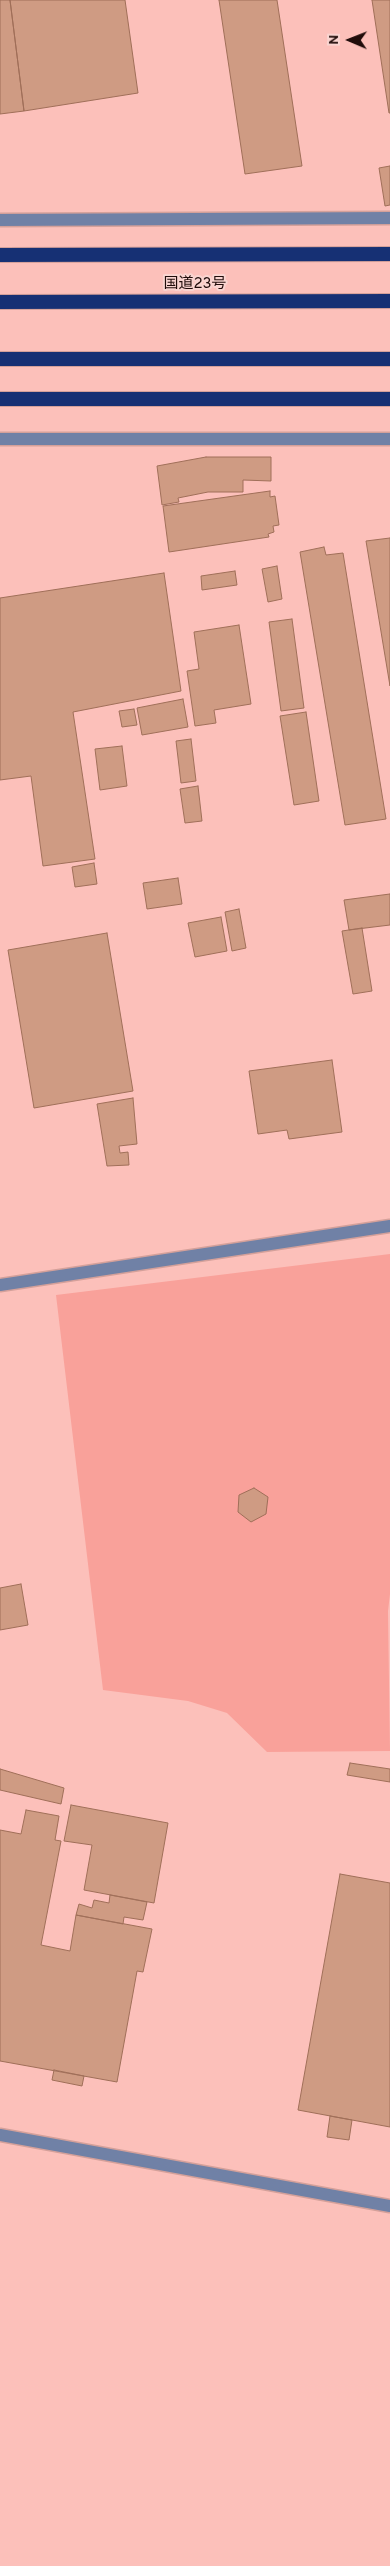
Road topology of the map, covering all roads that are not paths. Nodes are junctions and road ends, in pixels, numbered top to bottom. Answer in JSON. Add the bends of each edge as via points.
{"nodes":[{"id":1,"x":390,"y":218,"type":"edge"},
{"id":2,"x":0,"y":220,"type":"edge"},
{"id":3,"x":385,"y":254,"type":"edge"},
{"id":4,"x":0,"y":255,"type":"edge"},
{"id":5,"x":390,"y":301,"type":"edge"},
{"id":6,"x":0,"y":302,"type":"edge"},
{"id":7,"x":0,"y":359,"type":"edge"},
{"id":8,"x":390,"y":359,"type":"edge"},
{"id":9,"x":0,"y":399,"type":"edge"},
{"id":10,"x":384,"y":400,"type":"edge"},
{"id":11,"x":0,"y":439,"type":"edge"},
{"id":12,"x":390,"y":439,"type":"edge"},
{"id":13,"x":390,"y":1226,"type":"edge"},
{"id":14,"x":0,"y":1285,"type":"edge"},
{"id":15,"x":0,"y":2135,"type":"edge"},
{"id":16,"x":390,"y":2206,"type":"edge"}],
"edges":[{"from":1,"to":2,"type":"street"},
{"from":3,"to":4,"type":"highway"},
{"from":5,"to":6,"type":"highway","name":"国道23号"},
{"from":7,"to":8,"type":"highway"},
{"from":9,"to":10,"type":"highway"},
{"from":11,"to":12,"type":"street"},
{"from":13,"to":14,"type":"street"},
{"from":15,"to":16,"type":"street"}]}
